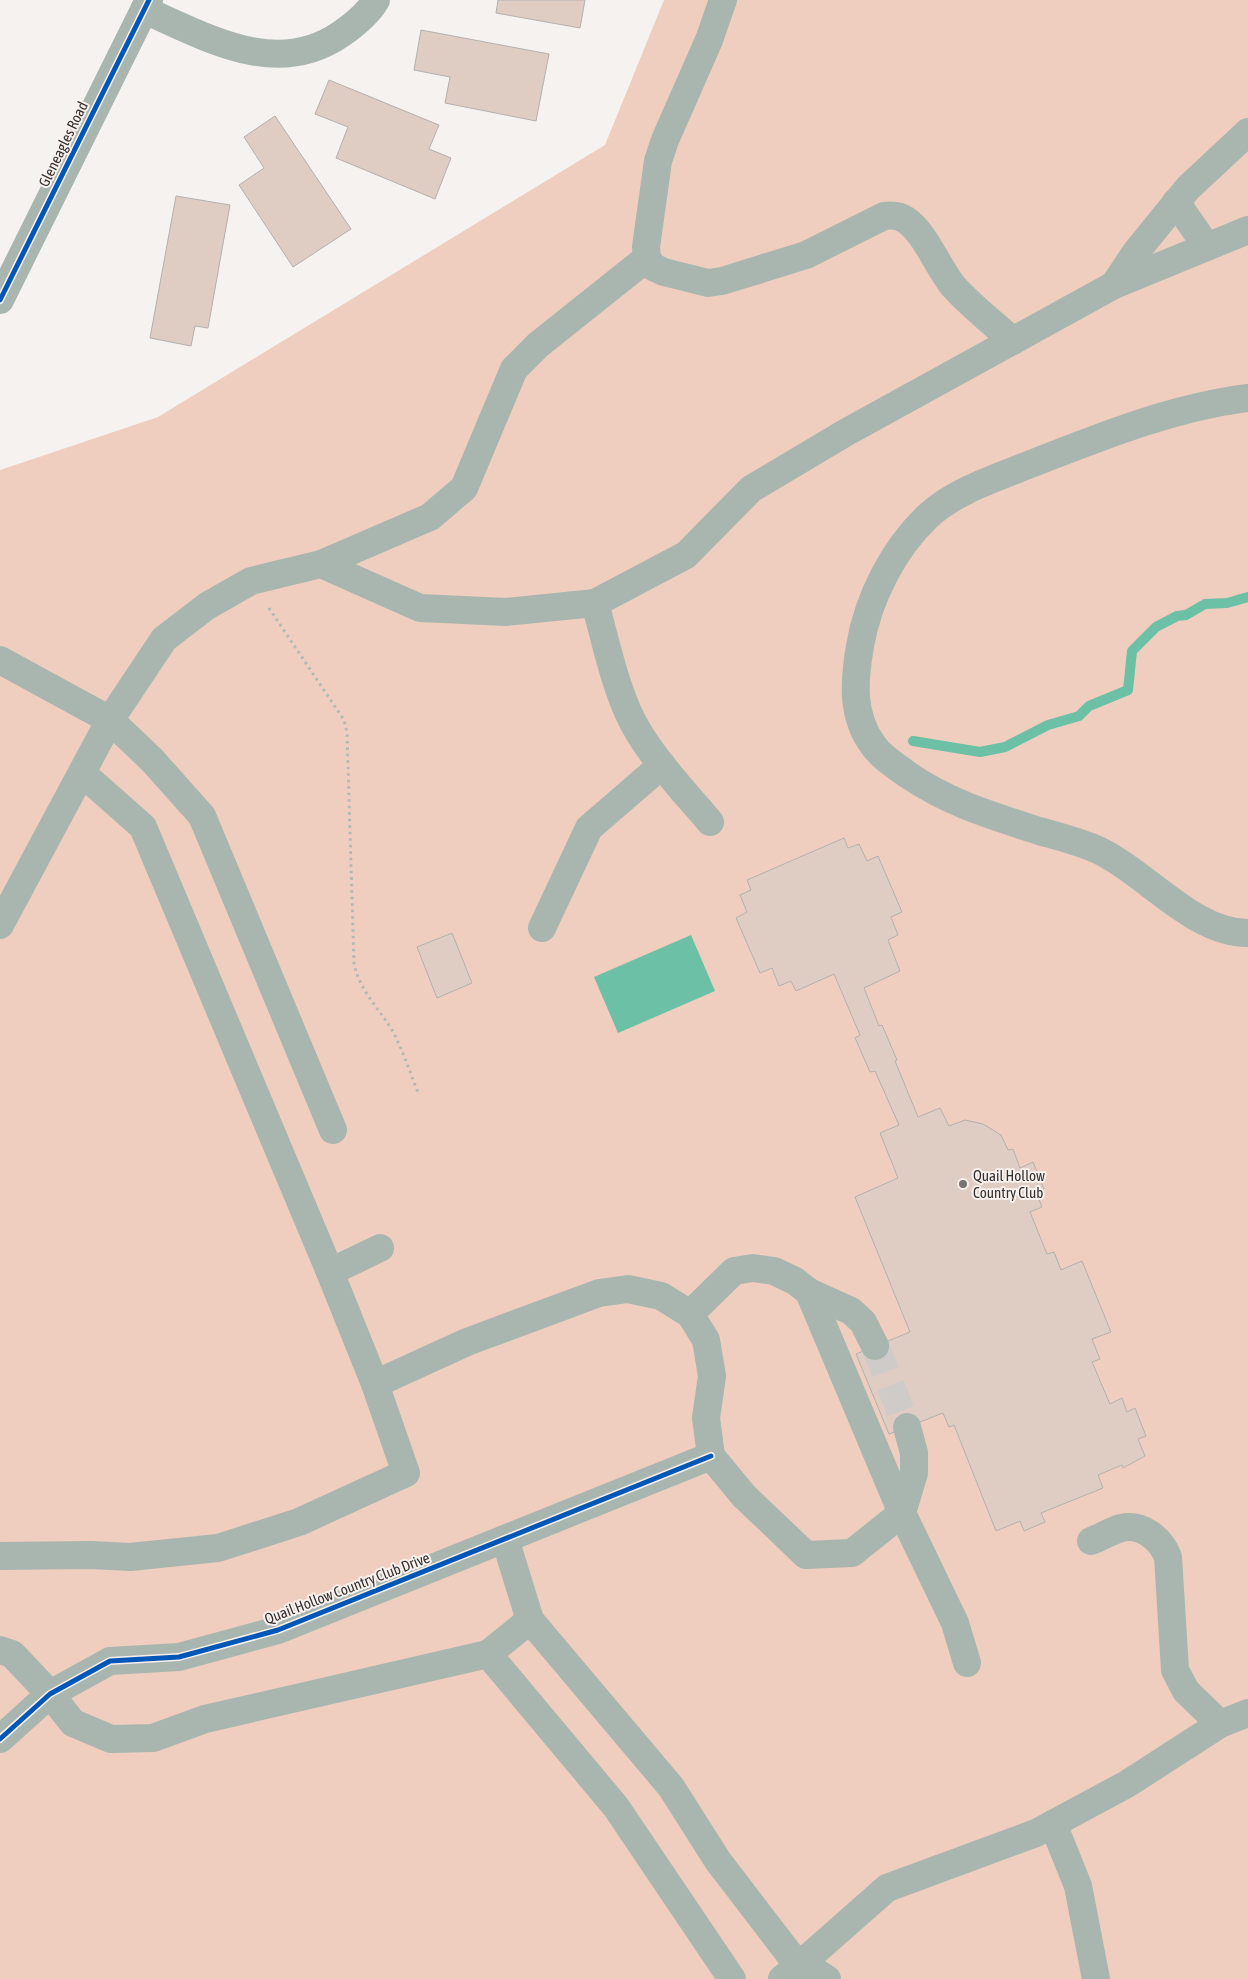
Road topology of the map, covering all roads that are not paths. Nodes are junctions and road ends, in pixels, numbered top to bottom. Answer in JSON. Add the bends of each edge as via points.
{"nodes":[{"id":1,"x":376,"y":0,"type":"edge"},
{"id":2,"x":723,"y":0,"type":"edge"},
{"id":3,"x":147,"y":5,"type":"edge"},
{"id":4,"x":1248,"y":132,"type":"edge"},
{"id":5,"x":1176,"y":202,"type":"junction"},
{"id":6,"x":1248,"y":230,"type":"edge"},
{"id":7,"x":1207,"y":247,"type":"junction"},
{"id":8,"x":647,"y":258,"type":"junction"},
{"id":9,"x":1114,"y":285,"type":"junction"},
{"id":10,"x":0,"y":300,"type":"edge"},
{"id":11,"x":1012,"y":341,"type":"junction"},
{"id":12,"x":1248,"y":398,"type":"edge"},
{"id":13,"x":321,"y":564,"type":"junction"},
{"id":14,"x":595,"y":603,"type":"junction"},
{"id":15,"x":0,"y":660,"type":"edge"},
{"id":16,"x":110,"y":720,"type":"junction"},
{"id":17,"x":662,"y":765,"type":"junction"},
{"id":18,"x":82,"y":773,"type":"junction"},
{"id":19,"x":710,"y":822,"type":"dead end"},
{"id":20,"x":0,"y":924,"type":"edge"},
{"id":21,"x":542,"y":928,"type":"dead end"},
{"id":22,"x":1248,"y":933,"type":"edge"},
{"id":23,"x":333,"y":1130,"type":"dead end"},
{"id":24,"x":380,"y":1248,"type":"dead end"},
{"id":25,"x":330,"y":1272,"type":"junction"},
{"id":26,"x":809,"y":1292,"type":"junction"},
{"id":27,"x":690,"y":1314,"type":"junction"},
{"id":28,"x":875,"y":1346,"type":"tunnel mouth"},
{"id":29,"x":375,"y":1384,"type":"junction"},
{"id":30,"x":907,"y":1426,"type":"tunnel mouth"},
{"id":31,"x":710,"y":1456,"type":"junction"},
{"id":32,"x":902,"y":1513,"type":"junction"},
{"id":33,"x":505,"y":1539,"type":"junction"},
{"id":34,"x":1091,"y":1541,"type":"dead end"},
{"id":35,"x":0,"y":1556,"type":"edge"},
{"id":36,"x":530,"y":1620,"type":"junction"},
{"id":37,"x":0,"y":1650,"type":"edge"},
{"id":38,"x":488,"y":1654,"type":"junction"},
{"id":39,"x":967,"y":1663,"type":"dead end"},
{"id":40,"x":50,"y":1694,"type":"junction"},
{"id":41,"x":1248,"y":1713,"type":"edge"},
{"id":42,"x":1220,"y":1724,"type":"junction"},
{"id":43,"x":0,"y":1739,"type":"edge"},
{"id":44,"x":1053,"y":1824,"type":"junction"},
{"id":45,"x":792,"y":1971,"type":"edge"},
{"id":46,"x":732,"y":1979,"type":"edge"},
{"id":47,"x":827,"y":1979,"type":"edge"},
{"id":48,"x":1096,"y":1979,"type":"edge"}],
"edges":[{"from":1,"to":3,"type":"street","via":[[353,26],[327,44],[282,55],[250,52],[226,45]]},
{"from":2,"to":8,"type":"street","via":[[658,161]]},
{"from":3,"to":10,"type":"street","name":"Gleneagles Road"},
{"from":4,"to":5,"type":"street"},
{"from":5,"to":7,"type":"street"},
{"from":5,"to":9,"type":"street"},
{"from":6,"to":7,"type":"street"},
{"from":7,"to":9,"type":"street"},
{"from":8,"to":11,"type":"street","via":[[653,267],[664,272],[708,283],[722,281],[806,255],[884,216],[894,215],[905,219],[920,232],[936,263],[954,286]]},
{"from":8,"to":13,"type":"street","via":[[538,344],[514,369],[464,488],[430,517]]},
{"from":9,"to":11,"type":"street"},
{"from":11,"to":14,"type":"street","via":[[751,489],[686,555]]},
{"from":12,"to":22,"type":"street","via":[[1178,411],[1121,428],[967,489],[929,515],[898,553],[872,604],[862,637],[855,701],[862,725],[874,746],[922,784],[951,801],[1102,852],[1133,871],[1178,907],[1208,923]]},
{"from":13,"to":14,"type":"street","via":[[420,608],[506,612]]},
{"from":13,"to":16,"type":"street","via":[[251,581],[207,606],[164,639]]},
{"from":14,"to":17,"type":"street","via":[[628,713]]},
{"from":15,"to":16,"type":"street"},
{"from":16,"to":18,"type":"street"},
{"from":16,"to":23,"type":"street","via":[[152,760],[202,816]]},
{"from":17,"to":19,"type":"street"},
{"from":17,"to":21,"type":"street","via":[[589,828]]},
{"from":18,"to":20,"type":"street"},
{"from":18,"to":25,"type":"street","via":[[143,827]]},
{"from":24,"to":25,"type":"street"},
{"from":25,"to":29,"type":"street"},
{"from":26,"to":27,"type":"street","via":[[774,1271],[734,1270]]},
{"from":26,"to":28,"type":"street","via":[[851,1311],[862,1322]]},
{"from":26,"to":32,"type":"street"},
{"from":27,"to":29,"type":"street","via":[[661,1296],[628,1288],[600,1293],[467,1342]]},
{"from":27,"to":31,"type":"street","via":[[706,1340],[712,1376],[706,1418]]},
{"from":29,"to":35,"type":"street","via":[[406,1474],[299,1522],[218,1548],[130,1557]]},
{"from":30,"to":32,"type":"street","via":[[914,1453],[914,1473]]},
{"from":31,"to":32,"type":"street","via":[[744,1496],[806,1555],[852,1553]]},
{"from":31,"to":33,"type":"street","name":"Quail Hollow Country Club Drive"},
{"from":32,"to":39,"type":"street","via":[[955,1624]]},
{"from":33,"to":36,"type":"street"},
{"from":33,"to":40,"type":"street","name":"Quail Hollow Country Club Drive","via":[[278,1630],[180,1657],[110,1661]]},
{"from":34,"to":42,"type":"street","via":[[1122,1528],[1133,1528],[1158,1538],[1164,1546],[1168,1557],[1175,1670],[1186,1691]]},
{"from":36,"to":38,"type":"street"},
{"from":36,"to":45,"type":"street","via":[[671,1787],[718,1861],[790,1955]]},
{"from":37,"to":40,"type":"street","via":[[12,1654]]},
{"from":38,"to":40,"type":"street","via":[[205,1719],[153,1738],[112,1739],[81,1727],[73,1723]]},
{"from":38,"to":46,"type":"street","via":[[616,1807]]},
{"from":40,"to":43,"type":"street","name":"Quail Hollow Country Club Drive"},
{"from":41,"to":42,"type":"street"},
{"from":42,"to":44,"type":"street","via":[[1127,1784]]},
{"from":44,"to":45,"type":"street","via":[[887,1888]]},
{"from":44,"to":48,"type":"street","via":[[1078,1886]]},
{"from":45,"to":47,"type":"street"}]}
